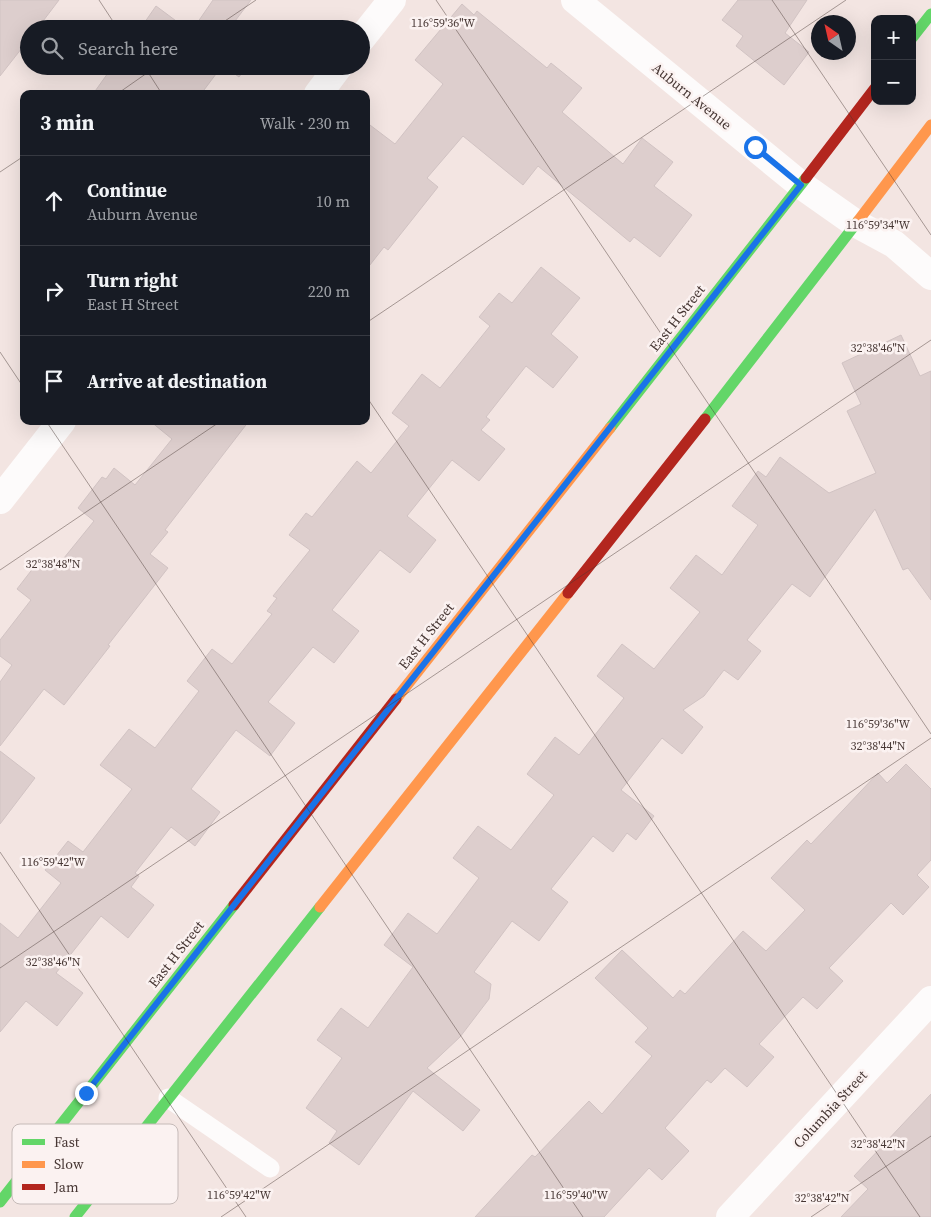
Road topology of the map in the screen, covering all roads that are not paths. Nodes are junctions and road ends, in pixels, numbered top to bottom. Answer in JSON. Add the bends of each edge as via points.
{"nodes":[{"id":1,"x":392,"y":0,"type":"edge"},
{"id":2,"x":575,"y":0,"type":"edge"},
{"id":3,"x":931,"y":14,"type":"edge"},
{"id":4,"x":370,"y":28,"type":"edge"},
{"id":5,"x":916,"y":33,"type":"edge"},
{"id":6,"x":332,"y":75,"type":"edge"},
{"id":7,"x":321,"y":90,"type":"edge"},
{"id":8,"x":871,"y":93,"type":"edge"},
{"id":9,"x":931,"y":125,"type":"edge"},
{"id":10,"x":801,"y":185,"type":"junction"},
{"id":11,"x":855,"y":223,"type":"junction"},
{"id":12,"x":931,"y":276,"type":"edge"},
{"id":13,"x":59,"y":425,"type":"edge"},
{"id":14,"x":0,"y":500,"type":"edge"},
{"id":15,"x":931,"y":1000,"type":"edge"},
{"id":16,"x":168,"y":1098,"type":"junction"},
{"id":17,"x":61,"y":1124,"type":"edge"},
{"id":18,"x":148,"y":1124,"type":"edge"},
{"id":19,"x":270,"y":1168,"type":"dead end"},
{"id":20,"x":12,"y":1187,"type":"edge"},
{"id":21,"x":0,"y":1202,"type":"edge"},
{"id":22,"x":85,"y":1204,"type":"edge"},
{"id":23,"x":75,"y":1217,"type":"edge"},
{"id":24,"x":730,"y":1217,"type":"edge"}],
"edges":[{"from":1,"to":4,"type":"street"},
{"from":2,"to":10,"type":"street","name":"Auburn Avenue"},
{"from":3,"to":5,"type":"main road"},
{"from":6,"to":7,"type":"street"},
{"from":8,"to":10,"type":"main road","name":"East H Street"},
{"from":9,"to":11,"type":"main road"},
{"from":10,"to":11,"type":"street","name":"Auburn Avenue"},
{"from":10,"to":17,"type":"main road","name":"East H Street"},
{"from":11,"to":12,"type":"street","name":"Auburn Avenue","via":[[894,244]]},
{"from":11,"to":16,"type":"main road","via":[[724,395]]},
{"from":13,"to":14,"type":"street"},
{"from":15,"to":24,"type":"street","name":"Columbia Street"},
{"from":16,"to":18,"type":"main road"},
{"from":16,"to":19,"type":"lane"},
{"from":20,"to":21,"type":"main road","name":"East H Street"},
{"from":22,"to":23,"type":"main road"}]}
